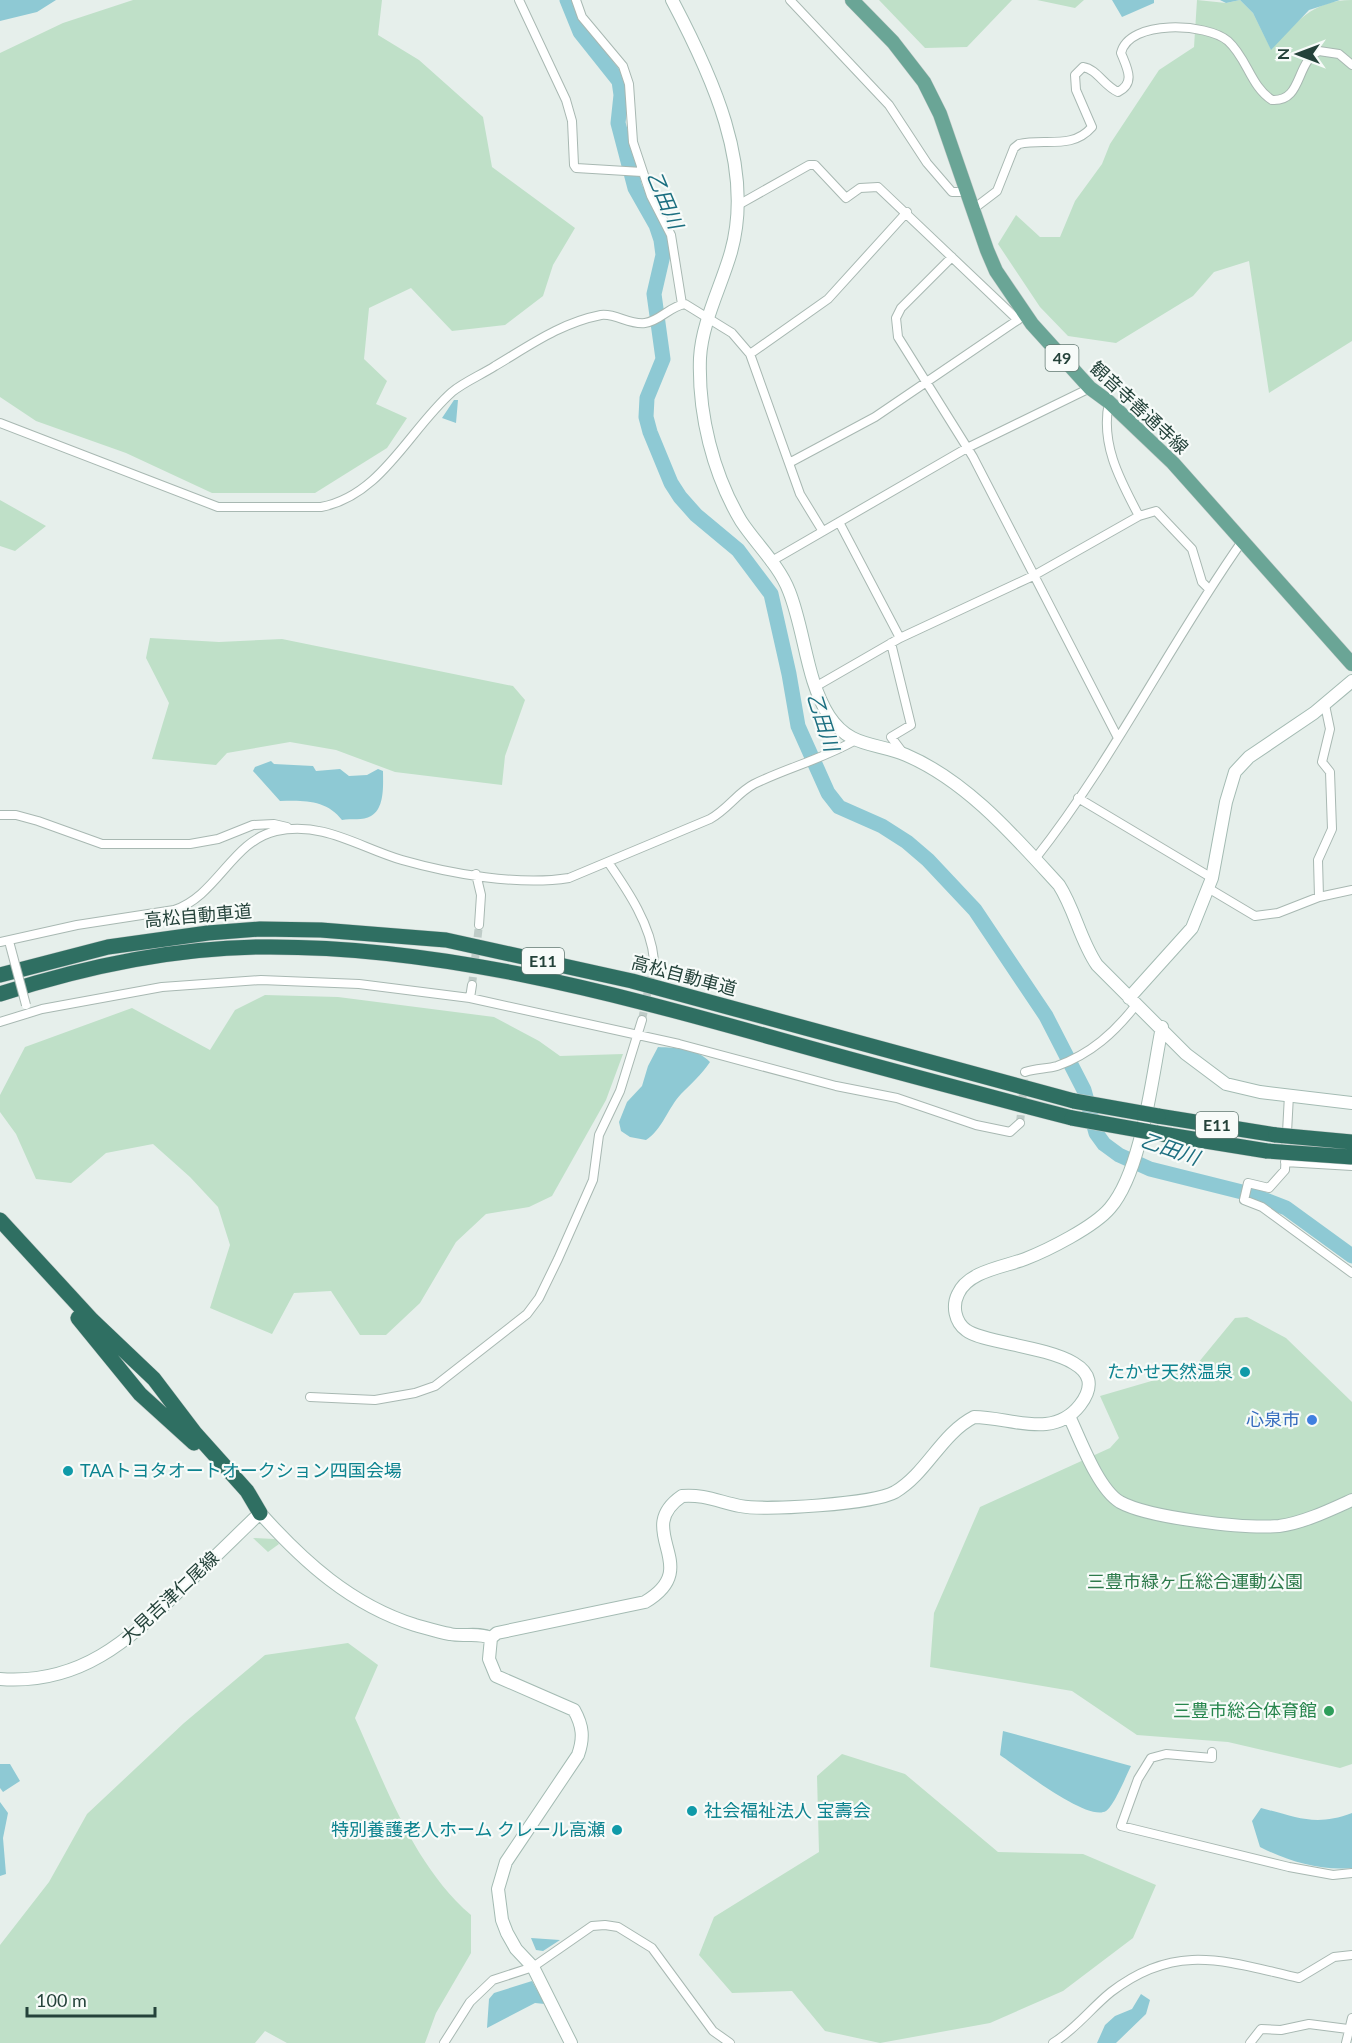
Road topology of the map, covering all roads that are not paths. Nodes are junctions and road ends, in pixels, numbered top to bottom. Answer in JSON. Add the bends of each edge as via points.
{"nodes":[{"id":1,"x":519,"y":0,"type":"edge"},
{"id":2,"x":576,"y":0,"type":"edge"},
{"id":3,"x":672,"y":0,"type":"edge"},
{"id":4,"x":790,"y":0,"type":"edge"},
{"id":5,"x":852,"y":0,"type":"edge"},
{"id":6,"x":1352,"y":65,"type":"edge"},
{"id":7,"x":642,"y":172,"type":"junction"},
{"id":8,"x":966,"y":192,"type":"junction"},
{"id":9,"x":740,"y":204,"type":"junction"},
{"id":10,"x":972,"y":210,"type":"junction"},
{"id":11,"x":907,"y":212,"type":"junction"},
{"id":12,"x":952,"y":257,"type":"junction"},
{"id":13,"x":682,"y":304,"type":"junction"},
{"id":14,"x":1022,"y":317,"type":"junction"},
{"id":15,"x":708,"y":319,"type":"junction"},
{"id":16,"x":750,"y":354,"type":"junction"},
{"id":17,"x":926,"y":384,"type":"junction"},
{"id":18,"x":1090,"y":388,"type":"junction"},
{"id":19,"x":1109,"y":402,"type":"junction"},
{"id":20,"x":0,"y":423,"type":"edge"},
{"id":21,"x":967,"y":448,"type":"junction"},
{"id":22,"x":789,"y":464,"type":"junction"},
{"id":23,"x":1139,"y":516,"type":"junction"},
{"id":24,"x":839,"y":522,"type":"junction"},
{"id":25,"x":822,"y":530,"type":"junction"},
{"id":26,"x":1243,"y":540,"type":"junction"},
{"id":27,"x":770,"y":561,"type":"junction"},
{"id":28,"x":1033,"y":576,"type":"junction"},
{"id":29,"x":1209,"y":589,"type":"junction"},
{"id":30,"x":900,"y":638,"type":"junction"},
{"id":31,"x":891,"y":643,"type":"junction"},
{"id":32,"x":1352,"y":664,"type":"edge"},
{"id":33,"x":1352,"y":681,"type":"edge"},
{"id":34,"x":815,"y":687,"type":"junction"},
{"id":35,"x":1325,"y":705,"type":"junction"},
{"id":36,"x":1118,"y":738,"type":"junction"},
{"id":37,"x":854,"y":741,"type":"junction"},
{"id":38,"x":904,"y":754,"type":"junction"},
{"id":39,"x":1078,"y":798,"type":"junction"},
{"id":40,"x":0,"y":815,"type":"edge"},
{"id":41,"x":293,"y":828,"type":"junction"},
{"id":42,"x":1035,"y":859,"type":"junction"},
{"id":43,"x":608,"y":862,"type":"junction"},
{"id":44,"x":476,"y":874,"type":"junction"},
{"id":45,"x":1210,"y":883,"type":"junction"},
{"id":46,"x":1352,"y":891,"type":"edge"},
{"id":47,"x":1319,"y":897,"type":"junction"},
{"id":48,"x":479,"y":926,"type":"tunnel mouth"},
{"id":49,"x":6,"y":943,"type":"edge"},
{"id":50,"x":654,"y":960,"type":"tunnel mouth"},
{"id":51,"x":0,"y":975,"type":"edge"},
{"id":52,"x":472,"y":985,"type":"tunnel mouth"},
{"id":53,"x":0,"y":994,"type":"edge"},
{"id":54,"x":470,"y":998,"type":"junction"},
{"id":55,"x":1133,"y":1002,"type":"junction"},
{"id":56,"x":27,"y":1009,"type":"junction"},
{"id":57,"x":642,"y":1020,"type":"tunnel mouth"},
{"id":58,"x":0,"y":1022,"type":"edge"},
{"id":59,"x":1162,"y":1027,"type":"junction"},
{"id":60,"x":636,"y":1036,"type":"junction"},
{"id":61,"x":1025,"y":1072,"type":"dead end"},
{"id":62,"x":1289,"y":1095,"type":"junction"},
{"id":63,"x":1352,"y":1103,"type":"edge"},
{"id":64,"x":1020,"y":1123,"type":"dead end"},
{"id":65,"x":1352,"y":1142,"type":"edge"},
{"id":66,"x":1352,"y":1157,"type":"edge"},
{"id":67,"x":1285,"y":1162,"type":"junction"},
{"id":68,"x":1352,"y":1166,"type":"edge"},
{"id":69,"x":0,"y":1220,"type":"edge"},
{"id":70,"x":0,"y":1233,"type":"edge"},
{"id":71,"x":1352,"y":1273,"type":"edge"},
{"id":72,"x":310,"y":1397,"type":"dead end"},
{"id":73,"x":1069,"y":1416,"type":"junction"},
{"id":74,"x":1352,"y":1500,"type":"edge"},
{"id":75,"x":260,"y":1513,"type":"junction"},
{"id":76,"x":491,"y":1638,"type":"junction"},
{"id":77,"x":0,"y":1679,"type":"edge"},
{"id":78,"x":1212,"y":1752,"type":"dead end"},
{"id":79,"x":1352,"y":1873,"type":"edge"},
{"id":80,"x":1352,"y":1955,"type":"edge"},
{"id":81,"x":533,"y":1966,"type":"junction"},
{"id":82,"x":1352,"y":2018,"type":"edge"},
{"id":83,"x":1348,"y":2029,"type":"junction"},
{"id":84,"x":444,"y":2043,"type":"edge"},
{"id":85,"x":571,"y":2043,"type":"edge"},
{"id":86,"x":730,"y":2043,"type":"edge"},
{"id":87,"x":1053,"y":2043,"type":"edge"},
{"id":88,"x":1250,"y":2043,"type":"edge"},
{"id":89,"x":1346,"y":2043,"type":"edge"}],
"edges":[{"from":1,"to":7,"type":"street","via":[[566,100],[576,168]]},
{"from":2,"to":7,"type":"street","via":[[582,17],[623,66],[629,84],[633,142]]},
{"from":3,"to":9,"type":"street","via":[[714,90],[731,146]]},
{"from":4,"to":8,"type":"street","via":[[889,105],[927,163],[952,192]]},
{"from":5,"to":8,"type":"main road","name":"観音寺善通寺線","number":"49","via":[[893,42],[924,82],[940,114]]},
{"from":6,"to":10,"type":"street","via":[[1339,54],[1319,51],[1305,63],[1290,95],[1272,100],[1258,86],[1237,51],[1212,32],[1165,27],[1137,34],[1126,41],[1122,53],[1129,73],[1126,88],[1118,92],[1111,89],[1089,68],[1083,67],[1075,75],[1076,90],[1092,127],[1085,134],[1062,142],[1019,144],[997,191]]},
{"from":7,"to":13,"type":"street","via":[[671,235]]},
{"from":8,"to":10,"type":"main road","name":"観音寺善通寺線","number":"49"},
{"from":9,"to":11,"type":"street","via":[[814,165],[844,197],[860,188],[878,187]]},
{"from":9,"to":15,"type":"street","via":[[731,251]]},
{"from":10,"to":14,"type":"main road","name":"観音寺善通寺線","number":"49","via":[[996,272]]},
{"from":11,"to":12,"type":"street"},
{"from":11,"to":16,"type":"street","via":[[828,299]]},
{"from":12,"to":14,"type":"street"},
{"from":12,"to":17,"type":"street","via":[[901,308],[896,318],[898,337]]},
{"from":13,"to":15,"type":"street"},
{"from":13,"to":20,"type":"street","via":[[657,320],[643,323],[601,315],[525,345],[453,391],[368,486],[338,504],[321,507],[218,507]]},
{"from":14,"to":17,"type":"street"},
{"from":14,"to":18,"type":"main road","name":"観音寺善通寺線","number":"49"},
{"from":15,"to":16,"type":"street","via":[[732,333]]},
{"from":15,"to":27,"type":"street","via":[[700,357],[701,392],[712,454],[741,521]]},
{"from":16,"to":22,"type":"street"},
{"from":17,"to":21,"type":"street"},
{"from":17,"to":22,"type":"street"},
{"from":18,"to":19,"type":"main road","name":"観音寺善通寺線","number":"49"},
{"from":18,"to":21,"type":"street"},
{"from":19,"to":23,"type":"street","via":[[1105,419],[1110,454]]},
{"from":19,"to":26,"type":"main road","name":"観音寺善通寺線","number":"49"},
{"from":21,"to":24,"type":"street"},
{"from":21,"to":28,"type":"street"},
{"from":22,"to":25,"type":"street","via":[[800,494]]},
{"from":23,"to":28,"type":"street"},
{"from":23,"to":29,"type":"street","via":[[1156,511],[1192,549],[1202,582]]},
{"from":24,"to":25,"type":"street"},
{"from":24,"to":30,"type":"street"},
{"from":25,"to":27,"type":"street"},
{"from":26,"to":29,"type":"street"},
{"from":26,"to":32,"type":"main road","name":"観音寺善通寺線","number":"49"},
{"from":27,"to":34,"type":"street","via":[[788,587]]},
{"from":28,"to":30,"type":"street"},
{"from":28,"to":36,"type":"street"},
{"from":29,"to":36,"type":"street"},
{"from":30,"to":31,"type":"street"},
{"from":31,"to":34,"type":"street"},
{"from":31,"to":38,"type":"street","via":[[911,725],[891,737]]},
{"from":33,"to":35,"type":"street"},
{"from":34,"to":37,"type":"street","via":[[830,717]]},
{"from":35,"to":45,"type":"street","via":[[1249,757],[1236,772]]},
{"from":35,"to":47,"type":"street","via":[[1330,729],[1322,762],[1330,772],[1332,829],[1318,860]]},
{"from":36,"to":39,"type":"street"},
{"from":37,"to":38,"type":"street"},
{"from":37,"to":43,"type":"street","via":[[743,791],[727,809],[710,819]]},
{"from":38,"to":42,"type":"street","via":[[935,769],[969,795]]},
{"from":39,"to":42,"type":"street"},
{"from":39,"to":45,"type":"street"},
{"from":40,"to":41,"type":"street","via":[[38,821],[102,844],[190,844],[218,839],[254,825]]},
{"from":41,"to":44,"type":"street","via":[[323,830],[401,860]]},
{"from":41,"to":49,"type":"street","via":[[264,835],[243,850],[188,906],[77,925]]},
{"from":42,"to":55,"type":"street","via":[[1070,902],[1097,965]]},
{"from":43,"to":44,"type":"street","via":[[553,881]]},
{"from":43,"to":50,"type":"street","via":[[650,936]]},
{"from":44,"to":48,"type":"street","via":[[481,895]]},
{"from":45,"to":47,"type":"street","via":[[1255,916],[1278,913]]},
{"from":45,"to":55,"type":"street","via":[[1192,928]]},
{"from":46,"to":47,"type":"street"},
{"from":49,"to":56,"type":"street","bridge":true},
{"from":51,"to":65,"type":"highway","name":"高松自動車道","number":"E11","bridge":true,"via":[[108,946],[208,933],[321,930],[446,940],[632,981],[1074,1101],[1276,1135]]},
{"from":52,"to":54,"type":"street"},
{"from":53,"to":66,"type":"highway","name":"高松自動車道","number":"E11","bridge":true,"via":[[112,963],[207,950],[318,948],[374,952],[519,973],[630,998],[1072,1118],[1267,1150]]},
{"from":54,"to":56,"type":"street","via":[[359,984],[261,980],[162,987]]},
{"from":54,"to":60,"type":"street"},
{"from":55,"to":59,"type":"street"},
{"from":55,"to":61,"type":"street","via":[[1116,1031],[1080,1055],[1055,1066]]},
{"from":56,"to":58,"type":"street"},
{"from":57,"to":60,"type":"street"},
{"from":59,"to":62,"type":"street","via":[[1193,1060],[1226,1084]]},
{"from":59,"to":73,"type":"street","via":[[1133,1167],[1110,1209],[1027,1259],[981,1274],[959,1290],[955,1301],[958,1321],[965,1330],[1053,1354],[1080,1367],[1089,1385]]},
{"from":60,"to":64,"type":"street","via":[[897,1098],[976,1125],[1010,1132]]},
{"from":60,"to":72,"type":"street","via":[[620,1091],[599,1135],[593,1180],[539,1298],[527,1314],[435,1386],[375,1400]]},
{"from":62,"to":63,"type":"street"},
{"from":62,"to":67,"type":"street"},
{"from":67,"to":68,"type":"street"},
{"from":67,"to":71,"type":"street","via":[[1285,1170],[1269,1188],[1248,1183],[1244,1200],[1271,1214]]},
{"from":69,"to":75,"type":"highway","via":[[92,1320],[154,1379],[247,1491]]},
{"from":70,"to":75,"type":"highway","via":[[85,1326],[140,1394],[193,1441]]},
{"from":73,"to":74,"type":"street","via":[[1104,1485],[1120,1502],[1159,1514],[1246,1526],[1280,1526]]},
{"from":73,"to":76,"type":"street","via":[[1035,1425],[974,1417],[953,1430],[903,1487],[882,1497],[757,1508],[701,1496],[682,1496],[666,1511],[663,1522],[671,1568],[663,1590],[645,1602],[497,1632]]},
{"from":75,"to":76,"type":"street","via":[[307,1561],[357,1598],[412,1624],[450,1634]]},
{"from":75,"to":77,"type":"street","name":"大見吉津仁尾線","via":[[139,1630],[111,1651],[85,1665],[49,1676]]},
{"from":76,"to":81,"type":"street","via":[[489,1659],[496,1676],[574,1710],[582,1728],[582,1744],[575,1761],[501,1874],[498,1889],[502,1920],[516,1949]]},
{"from":78,"to":79,"type":"street","via":[[1212,1758],[1166,1754],[1151,1758],[1138,1779],[1121,1826],[1288,1867],[1333,1875]]},
{"from":80,"to":87,"type":"street","via":[[1334,1957],[1299,1978],[1207,1958],[1167,1964],[1141,1972]]},
{"from":81,"to":84,"type":"street","via":[[493,1980],[482,1989]]},
{"from":81,"to":85,"type":"street"},
{"from":81,"to":86,"type":"street","via":[[592,1926],[618,1927],[652,1948],[713,2031]]},
{"from":82,"to":83,"type":"street"},
{"from":83,"to":88,"type":"street","via":[[1324,2024],[1261,2029]]},
{"from":83,"to":89,"type":"street"}]}
